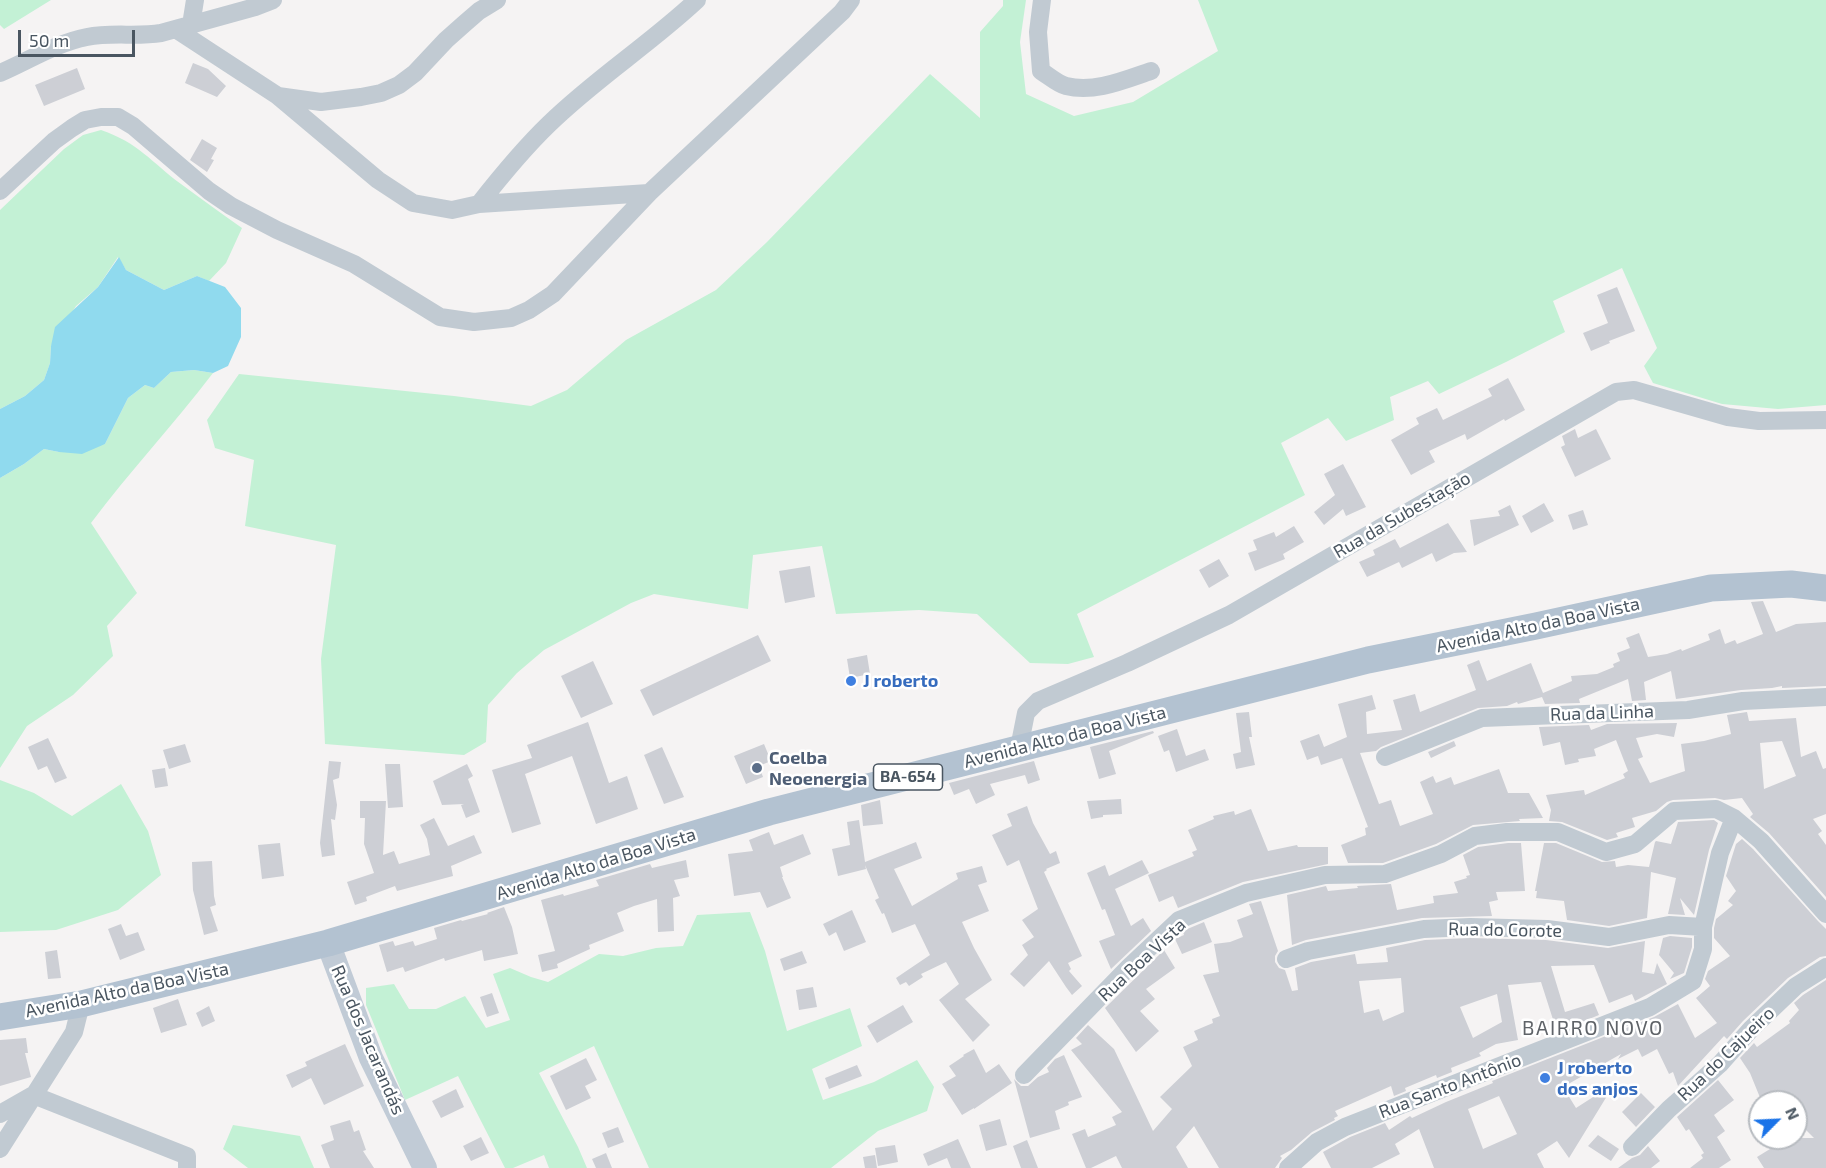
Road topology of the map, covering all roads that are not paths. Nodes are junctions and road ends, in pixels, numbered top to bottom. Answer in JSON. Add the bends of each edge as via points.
{"nodes":[{"id":1,"x":195,"y":0,"type":"edge"},
{"id":2,"x":273,"y":0,"type":"edge"},
{"id":3,"x":497,"y":0,"type":"edge"},
{"id":4,"x":697,"y":0,"type":"edge"},
{"id":5,"x":851,"y":0,"type":"edge"},
{"id":6,"x":1042,"y":0,"type":"edge"},
{"id":7,"x":184,"y":28,"type":"junction"},
{"id":8,"x":1150,"y":71,"type":"dead end"},
{"id":9,"x":0,"y":73,"type":"edge"},
{"id":10,"x":278,"y":96,"type":"junction"},
{"id":11,"x":0,"y":191,"type":"edge"},
{"id":12,"x":649,"y":193,"type":"junction"},
{"id":13,"x":479,"y":204,"type":"junction"},
{"id":14,"x":1826,"y":420,"type":"edge"},
{"id":15,"x":1826,"y":588,"type":"edge"},
{"id":16,"x":1826,"y":697,"type":"edge"},
{"id":17,"x":1019,"y":748,"type":"junction"},
{"id":18,"x":1385,"y":757,"type":"dead end"},
{"id":19,"x":1734,"y":818,"type":"junction"},
{"id":20,"x":1826,"y":914,"type":"edge"},
{"id":21,"x":1703,"y":927,"type":"junction"},
{"id":22,"x":328,"y":944,"type":"junction"},
{"id":23,"x":1286,"y":959,"type":"dead end"},
{"id":24,"x":1826,"y":967,"type":"edge"},
{"id":25,"x":81,"y":1004,"type":"junction"},
{"id":26,"x":0,"y":1017,"type":"edge"},
{"id":27,"x":1024,"y":1076,"type":"dead end"},
{"id":28,"x":33,"y":1095,"type":"junction"},
{"id":29,"x":0,"y":1114,"type":"edge"},
{"id":30,"x":1632,"y":1147,"type":"dead end"},
{"id":31,"x":0,"y":1149,"type":"edge"},
{"id":32,"x":187,"y":1168,"type":"edge"},
{"id":33,"x":424,"y":1168,"type":"edge"},
{"id":34,"x":1288,"y":1168,"type":"edge"}],
"edges":[{"from":1,"to":7,"type":"street"},
{"from":2,"to":7,"type":"street"},
{"from":3,"to":10,"type":"street","via":[[446,40],[415,73],[381,93],[321,102]]},
{"from":4,"to":13,"type":"street","via":[[550,123]]},
{"from":5,"to":12,"type":"street"},
{"from":6,"to":8,"type":"street","via":[[1038,32],[1041,71],[1065,86],[1095,88]]},
{"from":7,"to":9,"type":"street","via":[[147,36],[87,36]]},
{"from":7,"to":10,"type":"street"},
{"from":10,"to":13,"type":"street","via":[[378,180],[413,203],[452,210]]},
{"from":11,"to":12,"type":"street","via":[[72,128],[86,120],[118,117],[231,206],[354,264],[440,317],[474,321],[511,318],[553,294]]},
{"from":12,"to":13,"type":"street"},
{"from":14,"to":17,"type":"street","name":"Rua da Subestação","via":[[1728,417],[1634,390],[1616,392],[1229,615],[1038,701],[1026,713]]},
{"from":15,"to":17,"type":"main road","name":"Avenida Alto da Boa Vista","number":"BA-654","via":[[1791,584],[1711,588],[1368,660]]},
{"from":16,"to":18,"type":"street","name":"Rua da Linha","via":[[1743,701],[1689,710],[1482,718]]},
{"from":17,"to":22,"type":"main road","name":"Avenida Alto da Boa Vista","number":"BA-654","via":[[769,812]]},
{"from":19,"to":20,"type":"street","name":"Rua Boa Vista","via":[[1761,841]]},
{"from":19,"to":21,"type":"street","name":"Rua Santo Antônio","via":[[1720,853]]},
{"from":19,"to":27,"type":"street","name":"Rua Boa Vista","via":[[1716,809],[1674,812],[1635,844],[1606,852],[1558,832],[1475,836],[1441,854],[1385,874],[1325,875],[1246,893],[1179,920]]},
{"from":21,"to":23,"type":"street","name":"Rua do Corote","via":[[1669,925],[1609,937],[1547,929],[1424,929],[1308,951]]},
{"from":21,"to":34,"type":"street","name":"Rua Santo Antônio","via":[[1703,949],[1693,981],[1650,1007],[1345,1127],[1317,1142]]},
{"from":22,"to":25,"type":"main road","name":"Avenida Alto da Boa Vista","number":"BA-654"},
{"from":22,"to":33,"type":"street","name":"Rua dos Jacarandás","via":[[371,1058]]},
{"from":24,"to":30,"type":"street","name":"Rua do Cajueiro","via":[[1796,986]]},
{"from":25,"to":26,"type":"main road","name":"Avenida Alto da Boa Vista","number":"BA-654"},
{"from":25,"to":28,"type":"street","via":[[74,1032]]},
{"from":28,"to":29,"type":"street"},
{"from":28,"to":31,"type":"street"},
{"from":28,"to":32,"type":"street","via":[[187,1156]]}]}
